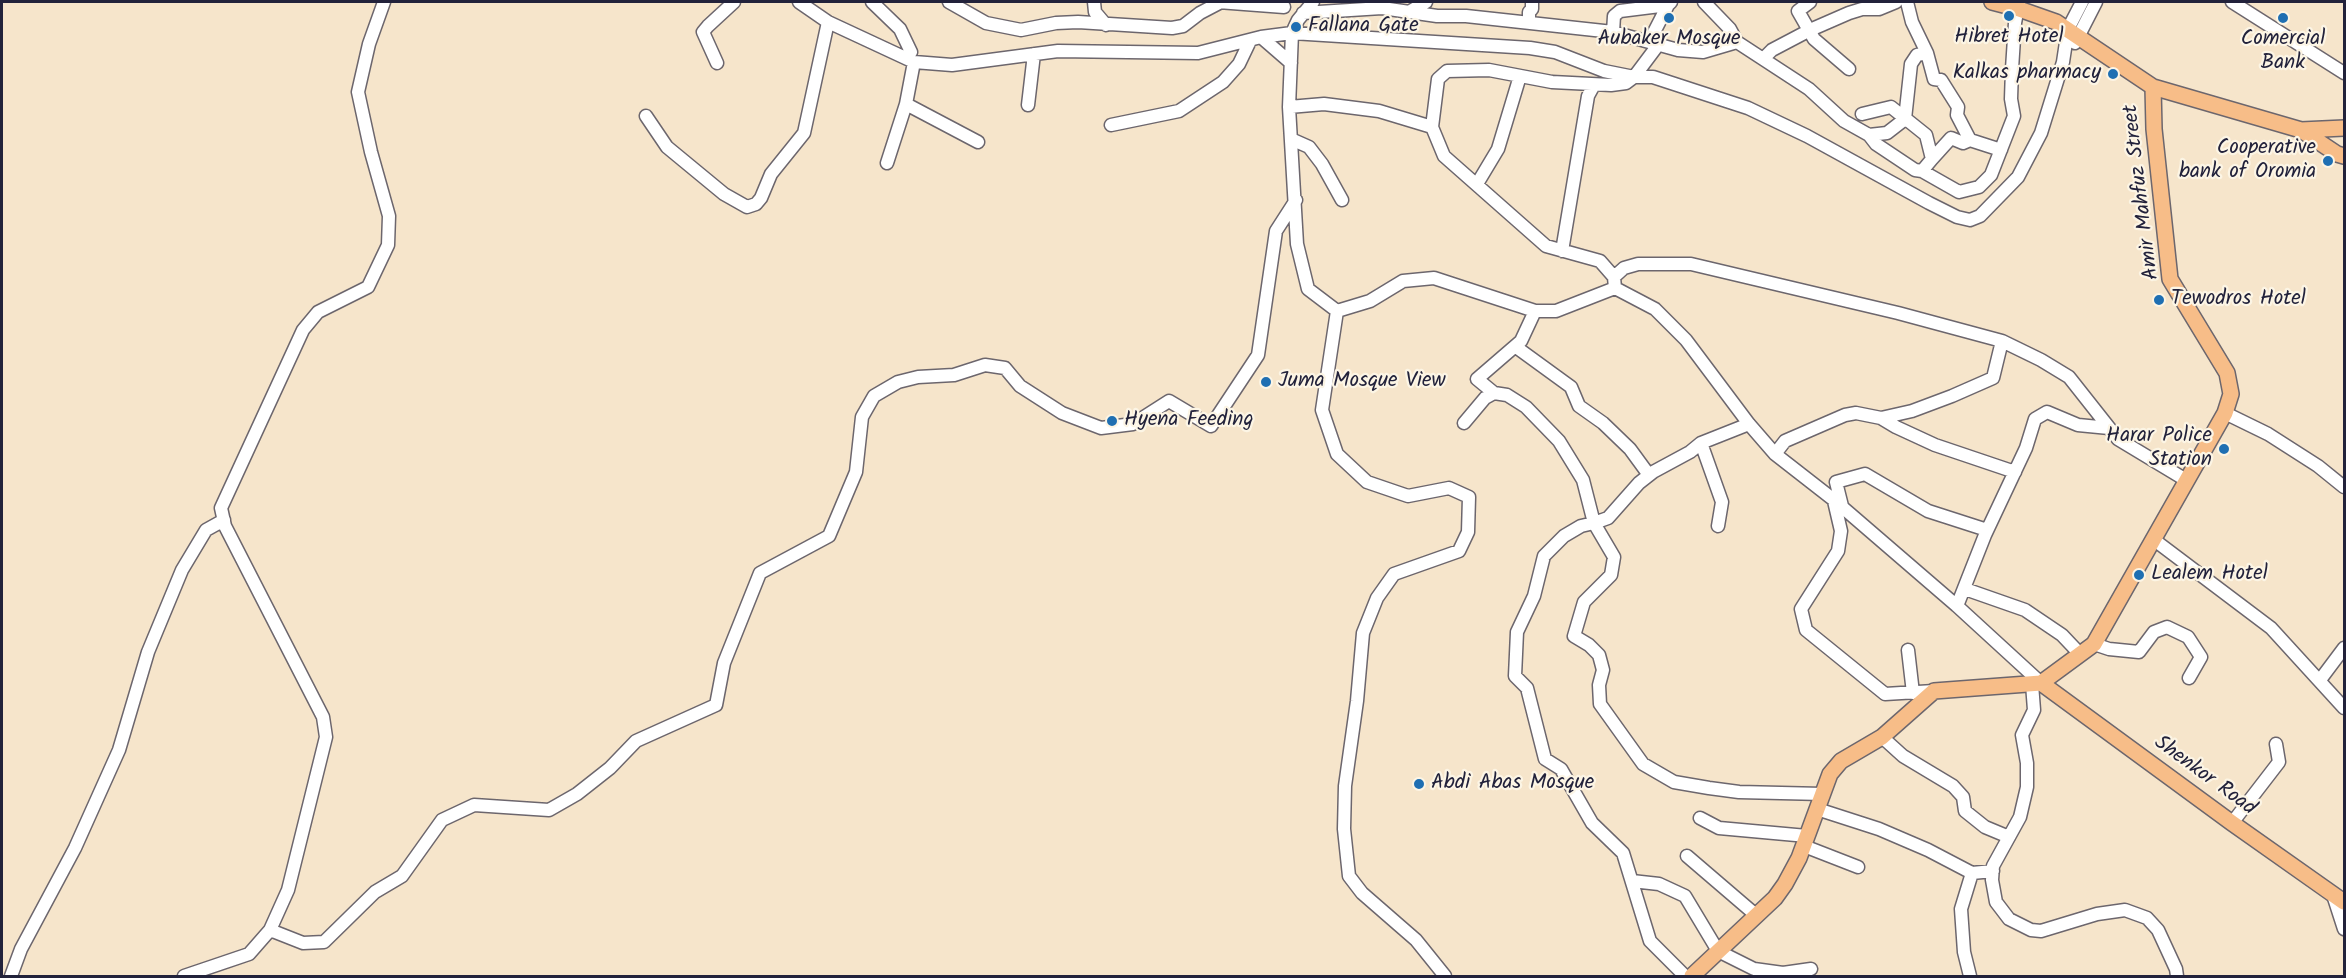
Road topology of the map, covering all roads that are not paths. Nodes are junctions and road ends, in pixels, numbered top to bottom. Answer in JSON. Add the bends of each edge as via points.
{"nodes":[{"id":1,"x":384,"y":2,"type":"edge"},
{"id":2,"x":734,"y":2,"type":"edge"},
{"id":3,"x":799,"y":2,"type":"edge"},
{"id":4,"x":872,"y":2,"type":"edge"},
{"id":5,"x":949,"y":2,"type":"edge"},
{"id":6,"x":1094,"y":2,"type":"edge"},
{"id":7,"x":1219,"y":2,"type":"edge"},
{"id":8,"x":1313,"y":2,"type":"edge"},
{"id":9,"x":1426,"y":2,"type":"edge"},
{"id":10,"x":1532,"y":2,"type":"edge"},
{"id":11,"x":1704,"y":2,"type":"edge"},
{"id":12,"x":1810,"y":2,"type":"edge"},
{"id":13,"x":1896,"y":2,"type":"edge"},
{"id":14,"x":1906,"y":2,"type":"edge"},
{"id":15,"x":1992,"y":2,"type":"edge"},
{"id":16,"x":2082,"y":2,"type":"edge"},
{"id":17,"x":2096,"y":2,"type":"edge"},
{"id":18,"x":2232,"y":2,"type":"edge"},
{"id":19,"x":1669,"y":3,"type":"edge"},
{"id":20,"x":1281,"y":4,"type":"edge"},
{"id":21,"x":2019,"y":5,"type":"edge"},
{"id":22,"x":1409,"y":12,"type":"junction"},
{"id":23,"x":1300,"y":16,"type":"junction"},
{"id":24,"x":828,"y":22,"type":"junction"},
{"id":25,"x":1529,"y":23,"type":"junction"},
{"id":26,"x":1106,"y":25,"type":"junction"},
{"id":27,"x":1810,"y":30,"type":"junction"},
{"id":28,"x":1613,"y":32,"type":"junction"},
{"id":29,"x":1292,"y":33,"type":"junction"},
{"id":30,"x":2074,"y":33,"type":"junction"},
{"id":31,"x":1255,"y":39,"type":"junction"},
{"id":32,"x":1737,"y":42,"type":"junction"},
{"id":33,"x":1653,"y":43,"type":"junction"},
{"id":34,"x":1928,"y":53,"type":"junction"},
{"id":35,"x":1034,"y":54,"type":"junction"},
{"id":36,"x":913,"y":57,"type":"junction"},
{"id":37,"x":1764,"y":58,"type":"junction"},
{"id":38,"x":717,"y":63,"type":"dead end"},
{"id":39,"x":1291,"y":63,"type":"junction"},
{"id":40,"x":1849,"y":69,"type":"dead end"},
{"id":41,"x":2344,"y":73,"type":"edge"},
{"id":42,"x":1520,"y":76,"type":"junction"},
{"id":43,"x":1634,"y":77,"type":"junction"},
{"id":44,"x":1594,"y":85,"type":"junction"},
{"id":45,"x":2153,"y":87,"type":"junction"},
{"id":46,"x":906,"y":104,"type":"junction"},
{"id":47,"x":1028,"y":105,"type":"dead end"},
{"id":48,"x":1289,"y":107,"type":"junction"},
{"id":49,"x":1862,"y":114,"type":"dead end"},
{"id":50,"x":646,"y":116,"type":"dead end"},
{"id":51,"x":1905,"y":119,"type":"junction"},
{"id":52,"x":1111,"y":125,"type":"dead end"},
{"id":53,"x":1432,"y":127,"type":"junction"},
{"id":54,"x":2344,"y":128,"type":"edge"},
{"id":55,"x":2301,"y":130,"type":"junction"},
{"id":56,"x":1869,"y":135,"type":"junction"},
{"id":57,"x":1291,"y":139,"type":"junction"},
{"id":58,"x":1970,"y":140,"type":"junction"},
{"id":59,"x":978,"y":142,"type":"dead end"},
{"id":60,"x":2001,"y":150,"type":"junction"},
{"id":61,"x":2344,"y":156,"type":"edge"},
{"id":62,"x":1932,"y":159,"type":"junction"},
{"id":63,"x":887,"y":163,"type":"dead end"},
{"id":64,"x":1922,"y":171,"type":"junction"},
{"id":65,"x":1477,"y":184,"type":"junction"},
{"id":66,"x":1296,"y":200,"type":"junction"},
{"id":67,"x":1342,"y":200,"type":"dead end"},
{"id":68,"x":1562,"y":250,"type":"junction"},
{"id":69,"x":1615,"y":282,"type":"junction"},
{"id":70,"x":1337,"y":311,"type":"junction"},
{"id":71,"x":1535,"y":311,"type":"junction"},
{"id":72,"x":2002,"y":341,"type":"junction"},
{"id":73,"x":1516,"y":346,"type":"junction"},
{"id":74,"x":1494,"y":393,"type":"junction"},
{"id":75,"x":2225,"y":413,"type":"junction"},
{"id":76,"x":1881,"y":417,"type":"junction"},
{"id":77,"x":1464,"y":423,"type":"dead end"},
{"id":78,"x":1749,"y":424,"type":"junction"},
{"id":79,"x":2109,"y":428,"type":"junction"},
{"id":80,"x":1701,"y":443,"type":"junction"},
{"id":81,"x":1775,"y":454,"type":"junction"},
{"id":82,"x":2015,"y":472,"type":"junction"},
{"id":83,"x":1649,"y":475,"type":"junction"},
{"id":84,"x":2186,"y":480,"type":"junction"},
{"id":85,"x":2344,"y":487,"type":"edge"},
{"id":86,"x":1834,"y":500,"type":"junction"},
{"id":87,"x":1844,"y":511,"type":"junction"},
{"id":88,"x":224,"y":520,"type":"junction"},
{"id":89,"x":1594,"y":523,"type":"junction"},
{"id":90,"x":1718,"y":526,"type":"dead end"},
{"id":91,"x":1987,"y":530,"type":"junction"},
{"id":92,"x":2154,"y":539,"type":"junction"},
{"id":93,"x":1965,"y":589,"type":"junction"},
{"id":94,"x":1957,"y":606,"type":"junction"},
{"id":95,"x":2094,"y":644,"type":"junction"},
{"id":96,"x":2344,"y":648,"type":"edge"},
{"id":97,"x":1908,"y":650,"type":"dead end"},
{"id":98,"x":2080,"y":654,"type":"junction"},
{"id":99,"x":2189,"y":678,"type":"dead end"},
{"id":100,"x":2320,"y":680,"type":"junction"},
{"id":101,"x":2036,"y":684,"type":"junction"},
{"id":102,"x":1934,"y":691,"type":"junction"},
{"id":103,"x":1913,"y":693,"type":"junction"},
{"id":104,"x":2344,"y":708,"type":"edge"},
{"id":105,"x":1882,"y":737,"type":"junction"},
{"id":106,"x":2276,"y":744,"type":"dead end"},
{"id":107,"x":1820,"y":802,"type":"junction"},
{"id":108,"x":1700,"y":818,"type":"dead end"},
{"id":109,"x":2232,"y":823,"type":"junction"},
{"id":110,"x":2009,"y":837,"type":"junction"},
{"id":111,"x":1805,"y":841,"type":"junction"},
{"id":112,"x":1687,"y":856,"type":"dead end"},
{"id":113,"x":1858,"y":867,"type":"dead end"},
{"id":114,"x":1993,"y":872,"type":"junction"},
{"id":115,"x":1972,"y":873,"type":"junction"},
{"id":116,"x":1632,"y":882,"type":"junction"},
{"id":117,"x":2339,"y":898,"type":"edge"},
{"id":118,"x":1756,"y":916,"type":"junction"},
{"id":119,"x":2344,"y":928,"type":"edge"},
{"id":120,"x":270,"y":930,"type":"junction"},
{"id":121,"x":1718,"y":951,"type":"junction"},
{"id":122,"x":1811,"y":969,"type":"dead end"},
{"id":123,"x":1790,"y":974,"type":"edge"},
{"id":124,"x":11,"y":976,"type":"edge"},
{"id":125,"x":184,"y":976,"type":"edge"},
{"id":126,"x":1445,"y":976,"type":"edge"},
{"id":127,"x":1685,"y":976,"type":"edge"},
{"id":128,"x":1692,"y":976,"type":"edge"},
{"id":129,"x":1970,"y":976,"type":"edge"},
{"id":130,"x":2177,"y":976,"type":"edge"}],
"edges":[{"from":1,"to":88,"type":"street","via":[[358,92],[389,216],[388,245],[368,287],[318,312],[303,330],[221,508]]},
{"from":2,"to":38,"type":"street","via":[[703,32]]},
{"from":3,"to":24,"type":"street"},
{"from":4,"to":36,"type":"street","via":[[900,29]]},
{"from":5,"to":26,"type":"street","via":[[1002,28],[1022,30],[1056,22]]},
{"from":6,"to":26,"type":"street","via":[[1095,12]]},
{"from":7,"to":20,"type":"street"},
{"from":7,"to":26,"type":"street","via":[[1183,26]]},
{"from":8,"to":23,"type":"street"},
{"from":9,"to":22,"type":"street"},
{"from":10,"to":25,"type":"street"},
{"from":11,"to":32,"type":"street"},
{"from":12,"to":27,"type":"street","via":[[1798,11]]},
{"from":13,"to":27,"type":"street","via":[[1849,13]]},
{"from":14,"to":34,"type":"street"},
{"from":15,"to":21,"type":"main road"},
{"from":16,"to":30,"type":"street"},
{"from":17,"to":30,"type":"street"},
{"from":18,"to":41,"type":"street"},
{"from":19,"to":28,"type":"street","via":[[1620,11],[1614,16]]},
{"from":19,"to":33,"type":"street"},
{"from":20,"to":23,"type":"street"},
{"from":21,"to":30,"type":"main road"},
{"from":21,"to":60,"type":"street","via":[[2012,69],[2014,116]]},
{"from":22,"to":23,"type":"street","via":[[1382,8]]},
{"from":22,"to":25,"type":"street"},
{"from":23,"to":29,"type":"street"},
{"from":24,"to":36,"type":"street"},
{"from":24,"to":50,"type":"street","via":[[804,133],[771,174],[756,204],[747,207],[716,187],[667,147]]},
{"from":25,"to":28,"type":"street"},
{"from":27,"to":37,"type":"street"},
{"from":27,"to":40,"type":"street","via":[[1814,39]]},
{"from":28,"to":33,"type":"street"},
{"from":29,"to":31,"type":"street"},
{"from":29,"to":39,"type":"street"},
{"from":29,"to":43,"type":"street","via":[[1530,48]]},
{"from":30,"to":43,"type":"street","via":[[2041,133],[2018,177],[1980,216],[1970,220],[1929,203],[1748,108],[1653,76]]},
{"from":30,"to":45,"type":"main road"},
{"from":31,"to":35,"type":"street","via":[[1198,53]]},
{"from":31,"to":39,"type":"street"},
{"from":31,"to":52,"type":"street","via":[[1223,82],[1179,111]]},
{"from":32,"to":33,"type":"street","via":[[1703,52]]},
{"from":32,"to":37,"type":"street"},
{"from":33,"to":43,"type":"street"},
{"from":34,"to":51,"type":"street","via":[[1917,55],[1911,64]]},
{"from":34,"to":58,"type":"street","via":[[1934,79],[1941,80],[1958,107],[1957,115]]},
{"from":35,"to":36,"type":"street","via":[[952,65]]},
{"from":35,"to":47,"type":"street"},
{"from":36,"to":46,"type":"street"},
{"from":37,"to":56,"type":"street","via":[[1809,89],[1844,121]]},
{"from":39,"to":48,"type":"street"},
{"from":42,"to":44,"type":"street"},
{"from":42,"to":53,"type":"street","via":[[1489,70],[1447,71],[1438,79]]},
{"from":42,"to":65,"type":"street","via":[[1498,149]]},
{"from":43,"to":44,"type":"street","via":[[1626,83]]},
{"from":44,"to":68,"type":"street","via":[[1587,96]]},
{"from":45,"to":55,"type":"main road"},
{"from":45,"to":75,"type":"main road","name":"Amir Mahfuz Street","via":[[2170,279],[2228,373],[2231,394]]},
{"from":46,"to":59,"type":"street"},
{"from":46,"to":63,"type":"street"},
{"from":48,"to":53,"type":"street","via":[[1324,104],[1379,111]]},
{"from":48,"to":57,"type":"street"},
{"from":49,"to":51,"type":"street","via":[[1891,107]]},
{"from":51,"to":56,"type":"street","via":[[1887,133]]},
{"from":51,"to":62,"type":"street","via":[[1926,135]]},
{"from":53,"to":65,"type":"street","via":[[1444,156]]},
{"from":54,"to":55,"type":"main road"},
{"from":55,"to":61,"type":"main road"},
{"from":56,"to":64,"type":"street","via":[[1876,144]]},
{"from":57,"to":66,"type":"street"},
{"from":57,"to":67,"type":"street","via":[[1309,147]]},
{"from":58,"to":60,"type":"street"},
{"from":58,"to":62,"type":"street","via":[[1963,143],[1951,138]]},
{"from":60,"to":64,"type":"street","via":[[1991,175],[1979,188],[1959,192]]},
{"from":62,"to":64,"type":"street"},
{"from":65,"to":68,"type":"street","via":[[1546,246]]},
{"from":66,"to":70,"type":"street","via":[[1297,244],[1308,289]]},
{"from":66,"to":120,"type":"street","via":[[1276,231],[1258,355],[1211,426],[1169,401],[1133,424],[1101,428],[1062,413],[1020,386],[1005,368],[984,365],[954,375],[898,382],[874,396],[862,417],[856,472],[829,536],[760,573],[724,663],[716,705],[636,741],[610,768],[549,810],[474,806],[442,820],[402,876],[375,892],[324,942],[303,943]]},
{"from":68,"to":69,"type":"street","via":[[1600,261]]},
{"from":69,"to":71,"type":"street","via":[[1556,311]]},
{"from":69,"to":72,"type":"street","via":[[1624,268],[1638,264],[1690,264],[1898,312]]},
{"from":69,"to":78,"type":"street","via":[[1655,309],[1686,340]]},
{"from":70,"to":71,"type":"street","via":[[1370,301],[1403,281],[1434,278]]},
{"from":70,"to":126,"type":"street","via":[[1322,410],[1337,454],[1367,482],[1408,496],[1449,488],[1469,497],[1468,532],[1459,551],[1394,574],[1377,598],[1363,633],[1345,786],[1348,876],[1416,940]]},
{"from":71,"to":73,"type":"street"},
{"from":72,"to":76,"type":"street","via":[[1993,378],[1912,411]]},
{"from":72,"to":79,"type":"street","via":[[2069,376]]},
{"from":73,"to":74,"type":"street","via":[[1477,379]]},
{"from":73,"to":83,"type":"street","via":[[1570,387],[1579,406],[1630,449]]},
{"from":74,"to":77,"type":"street"},
{"from":74,"to":89,"type":"street","via":[[1507,395],[1526,407],[1559,441],[1583,480]]},
{"from":75,"to":84,"type":"main road","name":"Amir Mahfuz Street"},
{"from":75,"to":85,"type":"street","via":[[2268,434]]},
{"from":76,"to":81,"type":"street","via":[[1845,415],[1785,441]]},
{"from":76,"to":82,"type":"street","via":[[1935,445]]},
{"from":78,"to":80,"type":"street"},
{"from":78,"to":81,"type":"street"},
{"from":79,"to":82,"type":"street","via":[[2078,425],[2048,412],[2036,419]]},
{"from":79,"to":84,"type":"street","via":[[2118,439]]},
{"from":80,"to":83,"type":"street"},
{"from":80,"to":90,"type":"street","via":[[1722,502]]},
{"from":81,"to":86,"type":"street"},
{"from":82,"to":91,"type":"street"},
{"from":83,"to":89,"type":"street","via":[[1608,518]]},
{"from":84,"to":92,"type":"main road","name":"Amir Mahfuz Street"},
{"from":86,"to":87,"type":"street"},
{"from":86,"to":103,"type":"street","via":[[1841,531],[1838,551],[1801,609],[1806,630],[1885,694]]},
{"from":87,"to":91,"type":"street","via":[[1836,482],[1865,474],[1928,510]]},
{"from":87,"to":94,"type":"street"},
{"from":88,"to":120,"type":"street","via":[[323,717],[326,737],[288,890]]},
{"from":88,"to":124,"type":"street","via":[[206,530],[182,570],[148,652],[119,750]]},
{"from":89,"to":107,"type":"street","via":[[1614,557],[1611,574],[1584,602],[1574,636],[1599,655],[1603,670],[1600,704],[1643,764],[1674,782]]},
{"from":89,"to":116,"type":"street","via":[[1564,536],[1544,556],[1534,596],[1517,632],[1515,676],[1527,688],[1545,759],[1561,769],[1592,823],[1623,853]]},
{"from":91,"to":93,"type":"street"},
{"from":92,"to":95,"type":"main road","name":"Amir Mahfuz Street"},
{"from":92,"to":100,"type":"street","via":[[2271,628]]},
{"from":93,"to":94,"type":"street"},
{"from":93,"to":98,"type":"street","via":[[2025,610],[2062,635]]},
{"from":94,"to":101,"type":"street"},
{"from":95,"to":98,"type":"main road","name":"Amir Mahfuz Street"},
{"from":95,"to":99,"type":"street","via":[[2139,652],[2154,632],[2167,627],[2188,637],[2201,657]]},
{"from":96,"to":100,"type":"street"},
{"from":97,"to":103,"type":"street"},
{"from":98,"to":101,"type":"main road","name":"Amir Mahfuz Street"},
{"from":100,"to":104,"type":"street"},
{"from":101,"to":102,"type":"main road"},
{"from":101,"to":109,"type":"main road","name":"Shenkor Road"},
{"from":101,"to":110,"type":"street","via":[[2034,710],[2022,735],[2027,786],[2020,817]]},
{"from":102,"to":103,"type":"street"},
{"from":102,"to":105,"type":"main road"},
{"from":105,"to":107,"type":"main road","via":[[1841,761],[1830,774]]},
{"from":105,"to":110,"type":"street","via":[[1903,756],[1953,786],[1963,797],[1965,811],[1985,827]]},
{"from":106,"to":109,"type":"street","via":[[2279,762]]},
{"from":107,"to":111,"type":"main road"},
{"from":107,"to":115,"type":"street"},
{"from":108,"to":111,"type":"street","via":[[1719,828]]},
{"from":109,"to":117,"type":"main road","name":"Shenkor Road"},
{"from":110,"to":114,"type":"street"},
{"from":111,"to":113,"type":"street"},
{"from":111,"to":118,"type":"main road","via":[[1785,884]]},
{"from":112,"to":118,"type":"street"},
{"from":114,"to":115,"type":"street"},
{"from":114,"to":130,"type":"street","via":[[1996,902],[2009,919],[2031,930],[2041,931],[2125,910],[2147,918],[2158,930]]},
{"from":115,"to":129,"type":"street","via":[[1961,909]]},
{"from":116,"to":121,"type":"street","via":[[1659,884],[1685,896]]},
{"from":116,"to":127,"type":"street","via":[[1650,941]]},
{"from":117,"to":119,"type":"street"},
{"from":118,"to":121,"type":"main road"},
{"from":120,"to":125,"type":"street","via":[[249,954]]},
{"from":121,"to":123,"type":"street","via":[[1754,969]]},
{"from":121,"to":128,"type":"main road"},
{"from":122,"to":123,"type":"street"}]}
